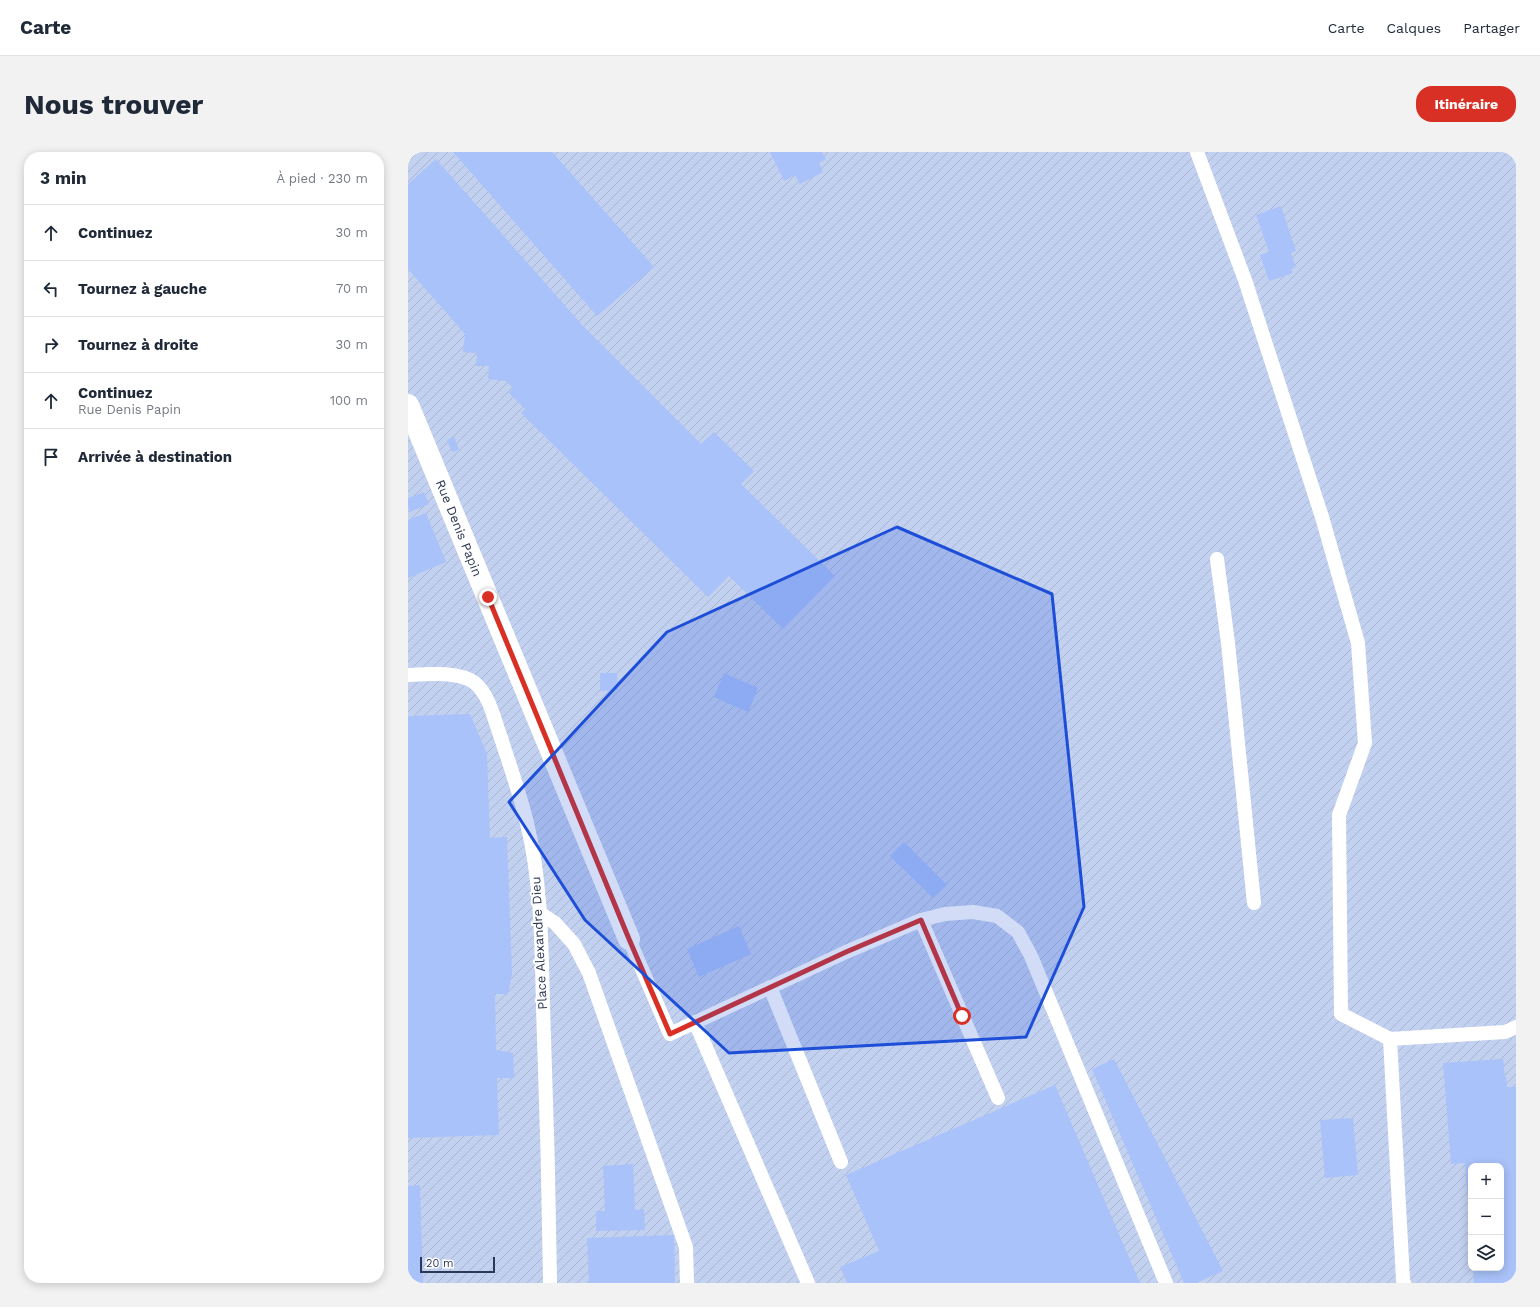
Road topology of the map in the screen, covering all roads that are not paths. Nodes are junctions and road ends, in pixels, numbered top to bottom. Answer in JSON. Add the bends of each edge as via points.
{"nodes":[{"id":1,"x":1197,"y":152,"type":"edge"},
{"id":2,"x":408,"y":405,"type":"edge"},
{"id":3,"x":1217,"y":559,"type":"dead end"},
{"id":4,"x":408,"y":675,"type":"edge"},
{"id":5,"x":1254,"y":903,"type":"dead end"},
{"id":6,"x":540,"y":913,"type":"junction"},
{"id":7,"x":921,"y":920,"type":"junction"},
{"id":8,"x":629,"y":939,"type":"joint"},
{"id":9,"x":770,"y":987,"type":"junction"},
{"id":10,"x":695,"y":1022,"type":"junction"},
{"id":11,"x":1516,"y":1028,"type":"edge"},
{"id":12,"x":1390,"y":1039,"type":"junction"},
{"id":13,"x":998,"y":1098,"type":"dead end"},
{"id":14,"x":841,"y":1162,"type":"dead end"},
{"id":15,"x":550,"y":1283,"type":"edge"},
{"id":16,"x":687,"y":1283,"type":"edge"},
{"id":17,"x":808,"y":1283,"type":"edge"},
{"id":18,"x":1166,"y":1283,"type":"edge"},
{"id":19,"x":1404,"y":1283,"type":"edge"}],
"edges":[{"from":1,"to":12,"type":"lane","via":[[1247,287],[1322,517],[1358,643],[1365,743],[1339,815],[1342,1014]]},
{"from":2,"to":8,"type":"street","name":"Rue Denis Papin"},
{"from":3,"to":5,"type":"lane"},
{"from":4,"to":6,"type":"lane","name":"Place Alexandre Dieu","via":[[457,676],[474,682],[486,695],[512,769],[527,823]]},
{"from":6,"to":15,"type":"lane","name":"Place Alexandre Dieu"},
{"from":6,"to":16,"type":"lane","via":[[574,944],[589,973],[686,1247]]},
{"from":7,"to":9,"type":"lane"},
{"from":7,"to":13,"type":"lane"},
{"from":7,"to":18,"type":"lane","via":[[945,914],[973,912],[997,916],[1018,932],[1031,956]]},
{"from":8,"to":10,"type":"lane","via":[[670,1034]]},
{"from":9,"to":10,"type":"lane"},
{"from":9,"to":14,"type":"lane"},
{"from":10,"to":17,"type":"lane"},
{"from":11,"to":12,"type":"lane","via":[[1505,1032]]},
{"from":12,"to":19,"type":"lane"}]}
